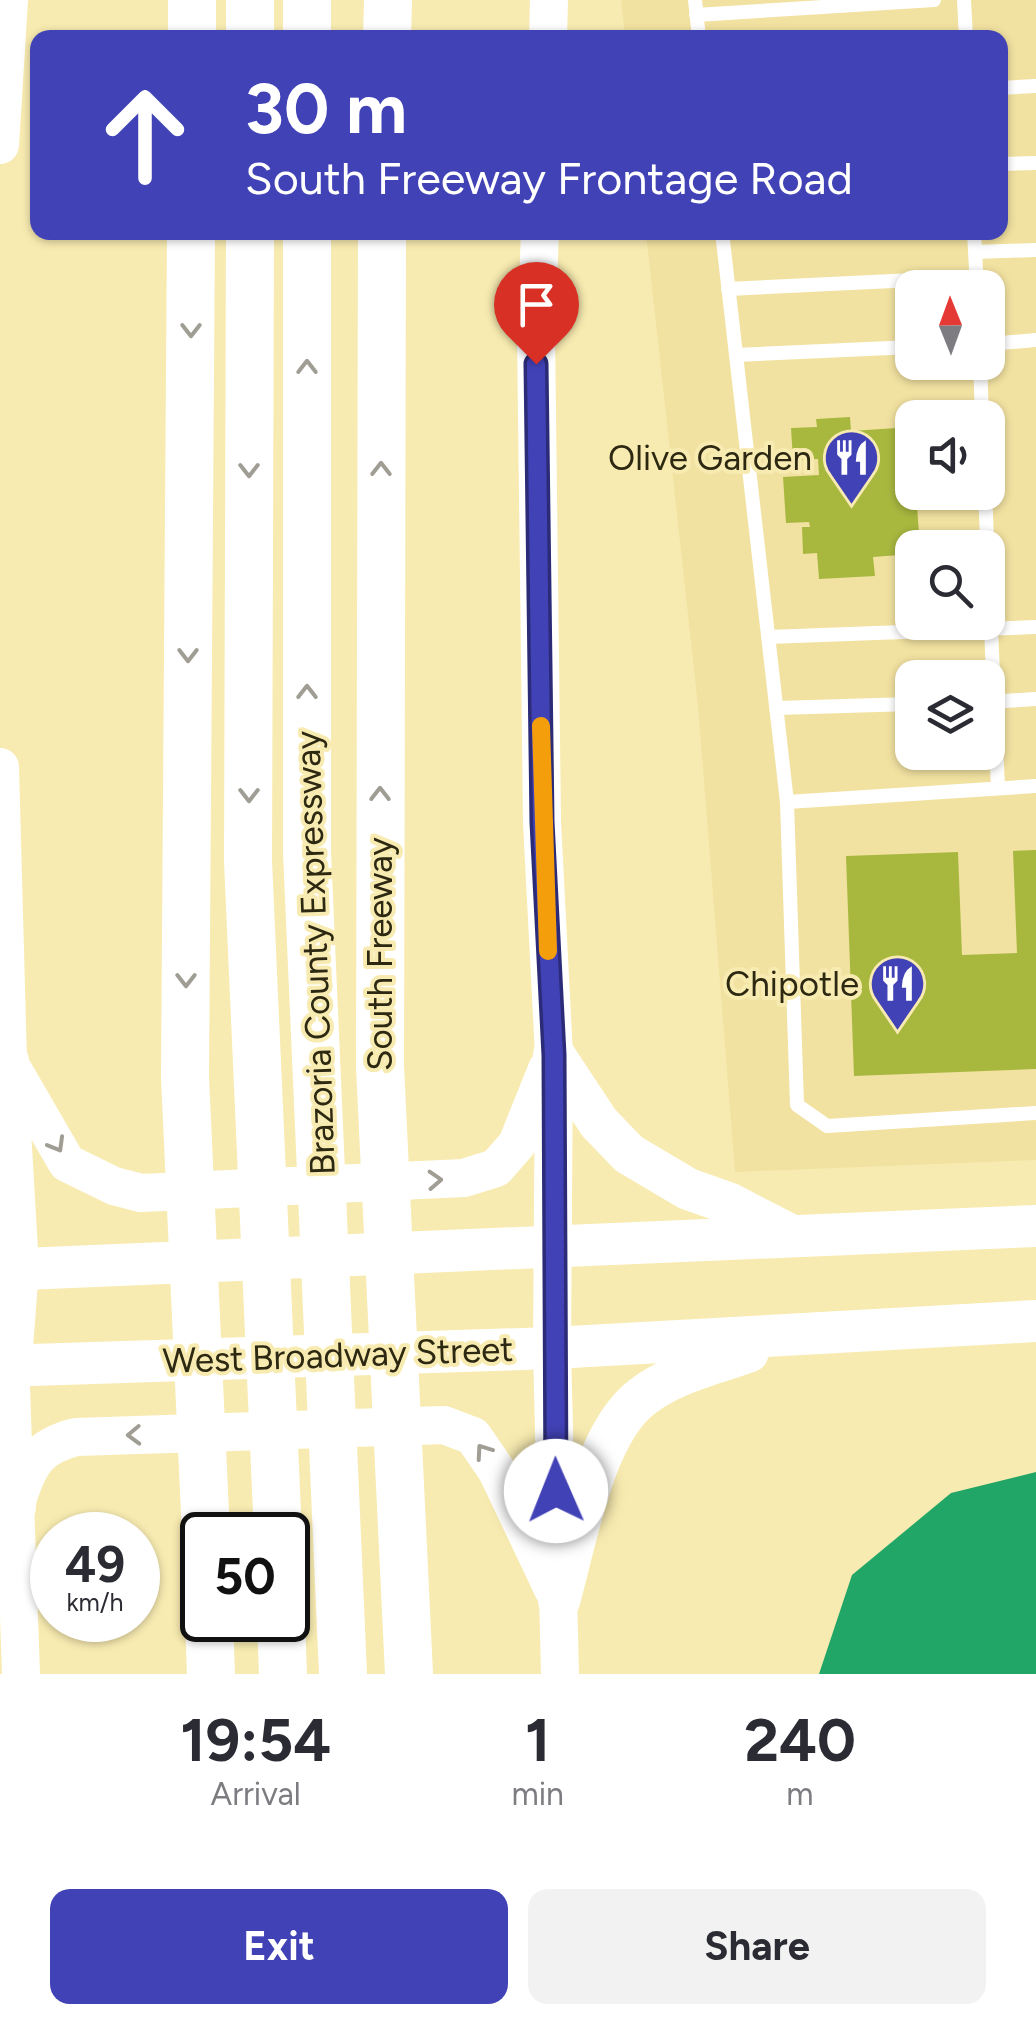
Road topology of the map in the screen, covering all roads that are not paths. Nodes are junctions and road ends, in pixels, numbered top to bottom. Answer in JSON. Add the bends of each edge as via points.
{"nodes":[{"id":1,"x":9,"y":0,"type":"edge"},
{"id":2,"x":192,"y":0,"type":"edge"},
{"id":3,"x":250,"y":0,"type":"edge"},
{"id":4,"x":306,"y":0,"type":"edge"},
{"id":5,"x":388,"y":0,"type":"edge"},
{"id":6,"x":549,"y":0,"type":"edge"},
{"id":7,"x":934,"y":0,"type":"edge"},
{"id":8,"x":964,"y":0,"type":"edge"},
{"id":9,"x":695,"y":8,"type":"edge"},
{"id":10,"x":192,"y":30,"type":"edge"},
{"id":11,"x":250,"y":30,"type":"edge"},
{"id":12,"x":306,"y":30,"type":"edge"},
{"id":13,"x":387,"y":30,"type":"edge"},
{"id":14,"x":548,"y":30,"type":"edge"},
{"id":15,"x":966,"y":30,"type":"edge"},
{"id":16,"x":1036,"y":86,"type":"edge"},
{"id":17,"x":1008,"y":88,"type":"edge"},
{"id":18,"x":0,"y":144,"type":"edge"},
{"id":19,"x":1036,"y":163,"type":"edge"},
{"id":20,"x":1008,"y":164,"type":"edge"},
{"id":21,"x":191,"y":240,"type":"edge"},
{"id":22,"x":250,"y":240,"type":"edge"},
{"id":23,"x":307,"y":240,"type":"edge"},
{"id":24,"x":382,"y":240,"type":"edge"},
{"id":25,"x":540,"y":240,"type":"edge"},
{"id":26,"x":723,"y":240,"type":"edge"},
{"id":27,"x":974,"y":240,"type":"edge"},
{"id":28,"x":1036,"y":250,"type":"edge"},
{"id":29,"x":975,"y":252,"type":"junction"},
{"id":30,"x":976,"y":270,"type":"edge"},
{"id":31,"x":895,"y":284,"type":"edge"},
{"id":32,"x":728,"y":289,"type":"junction"},
{"id":33,"x":1036,"y":340,"type":"edge"},
{"id":34,"x":1005,"y":343,"type":"edge"},
{"id":35,"x":895,"y":348,"type":"edge"},
{"id":36,"x":736,"y":355,"type":"junction"},
{"id":37,"x":1036,"y":626,"type":"edge"},
{"id":38,"x":1005,"y":628,"type":"edge"},
{"id":39,"x":895,"y":632,"type":"edge"},
{"id":40,"x":768,"y":637,"type":"junction"},
{"id":41,"x":1036,"y":699,"type":"edge"},
{"id":42,"x":1005,"y":701,"type":"edge"},
{"id":43,"x":895,"y":704,"type":"edge"},
{"id":44,"x":776,"y":708,"type":"junction"},
{"id":45,"x":0,"y":768,"type":"edge"},
{"id":46,"x":997,"y":770,"type":"edge"},
{"id":47,"x":1036,"y":786,"type":"edge"},
{"id":48,"x":998,"y":788,"type":"junction"},
{"id":49,"x":787,"y":802,"type":"junction"},
{"id":50,"x":554,"y":1055,"type":"junction"},
{"id":51,"x":4,"y":1068,"type":"edge"},
{"id":52,"x":1036,"y":1113,"type":"edge"},
{"id":53,"x":1036,"y":1226,"type":"edge"},
{"id":54,"x":792,"y":1236,"type":"junction"},
{"id":55,"x":554,"y":1244,"type":"junction"},
{"id":56,"x":10,"y":1269,"type":"edge"},
{"id":57,"x":1036,"y":1321,"type":"edge"},
{"id":58,"x":792,"y":1337,"type":"junction"},
{"id":59,"x":552,"y":1348,"type":"junction"},
{"id":60,"x":7,"y":1366,"type":"edge"},
{"id":61,"x":7,"y":1493,"type":"edge"},
{"id":62,"x":205,"y":1512,"type":"edge"},
{"id":63,"x":277,"y":1512,"type":"edge"},
{"id":64,"x":559,"y":1600,"type":"junction"},
{"id":65,"x":210,"y":1642,"type":"edge"},
{"id":66,"x":282,"y":1642,"type":"edge"},
{"id":67,"x":21,"y":1674,"type":"edge"},
{"id":68,"x":211,"y":1674,"type":"edge"},
{"id":69,"x":283,"y":1674,"type":"edge"},
{"id":70,"x":343,"y":1674,"type":"edge"},
{"id":71,"x":409,"y":1674,"type":"edge"},
{"id":72,"x":560,"y":1674,"type":"edge"}],
"edges":[{"from":1,"to":18,"type":"main road"},
{"from":2,"to":10,"type":"highway"},
{"from":3,"to":11,"type":"highway"},
{"from":4,"to":12,"type":"highway"},
{"from":5,"to":13,"type":"highway"},
{"from":6,"to":14,"type":"main road"},
{"from":7,"to":9,"type":"lane"},
{"from":8,"to":15,"type":"lane"},
{"from":16,"to":17,"type":"lane"},
{"from":19,"to":20,"type":"lane"},
{"from":21,"to":62,"type":"highway","one_way":true,"via":[[185,1077]]},
{"from":22,"to":63,"type":"highway","name":"Brazoria County Expressway","one_way":true,"via":[[248,862]]},
{"from":70,"to":23,"type":"highway","name":"Brazoria County Expressway","one_way":true,"via":[[307,852]]},
{"from":71,"to":24,"type":"highway","name":"South Freeway","one_way":true,"via":[[380,1066]]},
{"from":25,"to":50,"type":"main road","via":[[542,822]]},
{"from":26,"to":32,"type":"lane"},
{"from":27,"to":29,"type":"lane"},
{"from":28,"to":29,"type":"lane"},
{"from":29,"to":30,"type":"lane"},
{"from":31,"to":32,"type":"lane"},
{"from":32,"to":36,"type":"lane"},
{"from":33,"to":34,"type":"lane"},
{"from":35,"to":36,"type":"lane"},
{"from":36,"to":40,"type":"lane"},
{"from":37,"to":38,"type":"lane"},
{"from":39,"to":40,"type":"lane"},
{"from":40,"to":44,"type":"lane"},
{"from":41,"to":42,"type":"lane"},
{"from":43,"to":44,"type":"lane"},
{"from":44,"to":49,"type":"lane"},
{"from":45,"to":51,"type":"main road"},
{"from":46,"to":48,"type":"lane"},
{"from":47,"to":48,"type":"lane"},
{"from":48,"to":49,"type":"lane"},
{"from":49,"to":52,"type":"lane","via":[[797,1105],[827,1126]]},
{"from":51,"to":50,"type":"main road","one_way":true,"via":[[68,1163],[141,1193],[464,1178],[496,1168],[517,1144]]},
{"from":50,"to":54,"type":"main road","via":[[599,1123],[629,1154]]},
{"from":50,"to":55,"type":"main road"},
{"from":51,"to":56,"type":"main road"},
{"from":53,"to":54,"type":"main road"},
{"from":54,"to":55,"type":"main road"},
{"from":55,"to":56,"type":"main road"},
{"from":55,"to":59,"type":"main road"},
{"from":56,"to":60,"type":"main road"},
{"from":57,"to":58,"type":"main road","name":"West Broadway Street"},
{"from":58,"to":59,"type":"main road","name":"West Broadway Street"},
{"from":58,"to":64,"type":"main road","via":[[680,1376],[642,1396],[612,1427]]},
{"from":59,"to":60,"type":"main road","name":"West Broadway Street"},
{"from":59,"to":64,"type":"main road"},
{"from":60,"to":61,"type":"main road"},
{"from":64,"to":61,"type":"main road","one_way":true,"via":[[497,1471],[473,1436],[444,1425],[76,1437],[52,1443]]},
{"from":61,"to":67,"type":"main road"},
{"from":64,"to":72,"type":"main road"},
{"from":65,"to":68,"type":"highway"},
{"from":66,"to":69,"type":"highway"}]}
